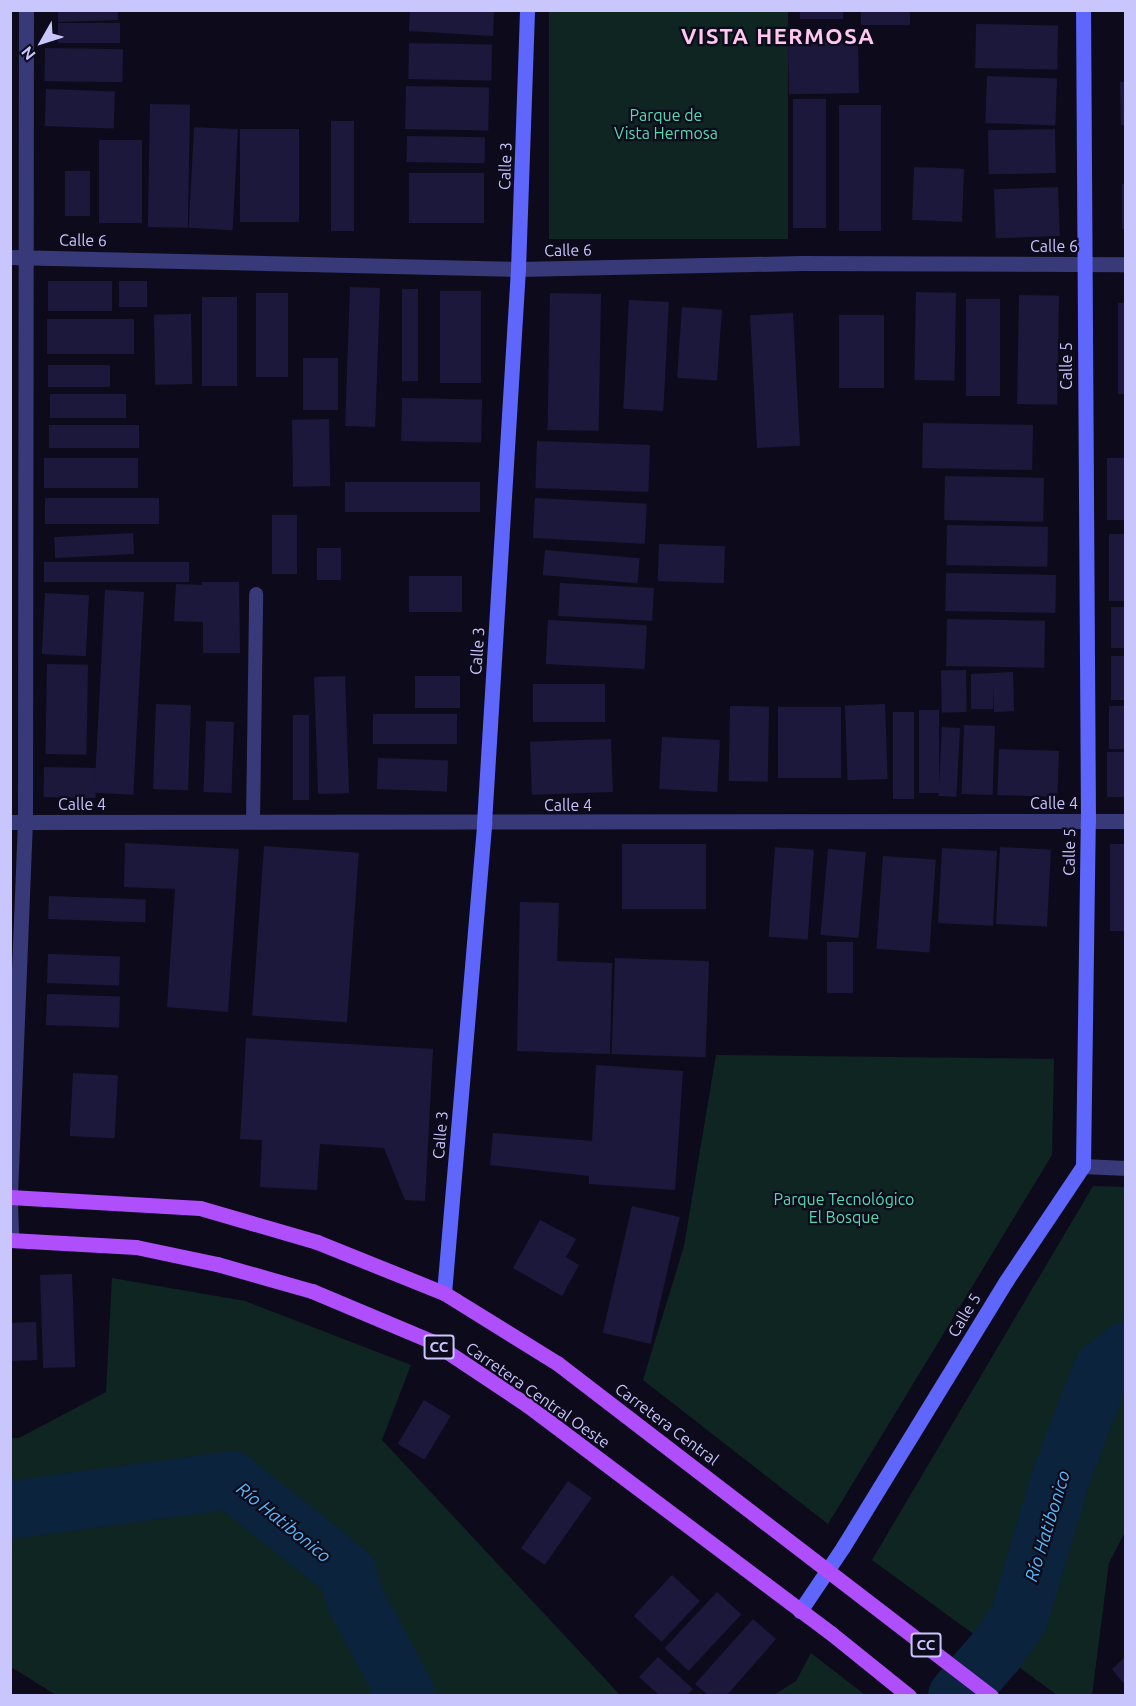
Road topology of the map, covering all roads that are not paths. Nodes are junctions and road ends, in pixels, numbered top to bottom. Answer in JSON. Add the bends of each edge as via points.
{"nodes":[{"id":1,"x":26,"y":10,"type":"edge"},
{"id":2,"x":527,"y":10,"type":"edge"},
{"id":3,"x":1083,"y":10,"type":"edge"},
{"id":4,"x":18,"y":257,"type":"edge"},
{"id":5,"x":1083,"y":264,"type":"junction"},
{"id":6,"x":1125,"y":264,"type":"edge"},
{"id":7,"x":519,"y":269,"type":"junction"},
{"id":8,"x":256,"y":594,"type":"dead end"},
{"id":9,"x":1088,"y":820,"type":"junction"},
{"id":10,"x":1125,"y":821,"type":"edge"},
{"id":11,"x":18,"y":822,"type":"edge"},
{"id":12,"x":253,"y":822,"type":"junction"},
{"id":13,"x":484,"y":823,"type":"junction"},
{"id":14,"x":1083,"y":1166,"type":"junction"},
{"id":15,"x":1125,"y":1168,"type":"edge"},
{"id":16,"x":10,"y":1196,"type":"edge"},
{"id":17,"x":10,"y":1203,"type":"edge"},
{"id":18,"x":11,"y":1240,"type":"edge"},
{"id":19,"x":444,"y":1293,"type":"junction"},
{"id":20,"x":829,"y":1570,"type":"junction"},
{"id":21,"x":800,"y":1611,"type":"junction"},
{"id":22,"x":909,"y":1695,"type":"edge"},
{"id":23,"x":991,"y":1695,"type":"edge"}],
"edges":[{"from":1,"to":4,"type":"street"},
{"from":2,"to":7,"type":"main road","name":"Calle 3"},
{"from":3,"to":5,"type":"main road","name":"Calle 5"},
{"from":4,"to":7,"type":"street","name":"Calle 6"},
{"from":4,"to":11,"type":"street"},
{"from":5,"to":6,"type":"street","name":"Calle 6"},
{"from":5,"to":7,"type":"street","name":"Calle 6","via":[[801,263]]},
{"from":5,"to":9,"type":"main road","name":"Calle 5"},
{"from":7,"to":13,"type":"main road","name":"Calle 3"},
{"from":8,"to":12,"type":"lane"},
{"from":9,"to":10,"type":"street","name":"Calle 4"},
{"from":9,"to":13,"type":"street","name":"Calle 4"},
{"from":9,"to":14,"type":"main road","name":"Calle 5"},
{"from":11,"to":12,"type":"street","name":"Calle 4"},
{"from":11,"to":16,"type":"street"},
{"from":12,"to":13,"type":"street","name":"Calle 4"},
{"from":13,"to":19,"type":"main road","name":"Calle 3"},
{"from":14,"to":15,"type":"street"},
{"from":14,"to":20,"type":"main road","name":"Calle 5","via":[[1006,1281]]},
{"from":16,"to":19,"type":"main road","number":"CC","via":[[200,1208],[317,1242]]},
{"from":17,"to":18,"type":"street"},
{"from":18,"to":21,"type":"main road","name":"Carretera Central Oeste","number":"CC","via":[[136,1247],[218,1264],[312,1291],[431,1341],[526,1406]]},
{"from":19,"to":20,"type":"main road","name":"Carretera Central","number":"CC","via":[[557,1363]]},
{"from":20,"to":21,"type":"main road","name":"Calle 5"},
{"from":20,"to":23,"type":"main road","name":"Carretera Central","number":"CC"},
{"from":21,"to":22,"type":"main road","number":"CC"}]}
